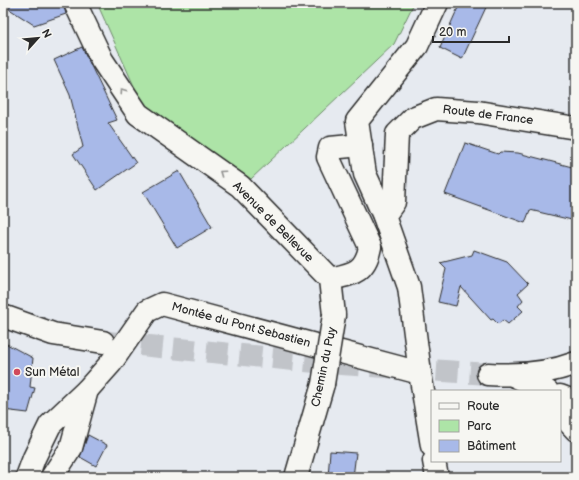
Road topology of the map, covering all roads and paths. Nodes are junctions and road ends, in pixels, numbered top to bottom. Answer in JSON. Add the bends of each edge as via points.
{"nodes":[{"id":1,"x":75,"y":3,"type":"edge"},
{"id":2,"x":437,"y":3,"type":"edge"},
{"id":3,"x":576,"y":128,"type":"edge"},
{"id":4,"x":361,"y":145,"type":"junction"},
{"id":5,"x":384,"y":216,"type":"junction"},
{"id":6,"x":330,"y":279,"type":"junction"},
{"id":7,"x":3,"y":316,"type":"edge"},
{"id":8,"x":103,"y":342,"type":"tunnel mouth"},
{"id":9,"x":576,"y":363,"type":"edge"},
{"id":10,"x":420,"y":373,"type":"junction"},
{"id":11,"x":488,"y":374,"type":"tunnel mouth"},
{"id":12,"x":515,"y":376,"type":"junction"},
{"id":13,"x":87,"y":390,"type":"junction"},
{"id":14,"x":541,"y":390,"type":"edge"},
{"id":15,"x":561,"y":396,"type":"edge"},
{"id":16,"x":576,"y":402,"type":"edge"},
{"id":17,"x":561,"y":414,"type":"edge"},
{"id":18,"x":576,"y":430,"type":"edge"},
{"id":19,"x":431,"y":440,"type":"edge"},
{"id":20,"x":434,"y":462,"type":"edge"},
{"id":21,"x":26,"y":477,"type":"edge"},
{"id":22,"x":52,"y":477,"type":"edge"},
{"id":23,"x":296,"y":477,"type":"edge"},
{"id":24,"x":437,"y":477,"type":"edge"}],
"edges":[{"from":6,"to":1,"type":"street","name":"Avenue de Bellevue","one_way":true,"via":[[240,186],[138,114],[102,60]]},
{"from":2,"to":4,"type":"street","via":[[417,46],[357,121]]},
{"from":3,"to":5,"type":"street","name":"Route de France","via":[[478,112],[436,109],[413,118],[397,134],[394,202]]},
{"from":4,"to":5,"type":"street","via":[[365,174]]},
{"from":4,"to":6,"type":"street","via":[[330,148],[328,157],[370,247],[368,260],[354,273]]},
{"from":5,"to":10,"type":"street","via":[[409,287]]},
{"from":6,"to":23,"type":"street","name":"Chemin du Puy","bridge":true,"via":[[334,315],[323,384]]},
{"from":7,"to":8,"type":"street","via":[[54,334]]},
{"from":9,"to":12,"type":"street","via":[[543,373]]},
{"from":10,"to":13,"type":"street","name":"Montée du Pont Sebastien","via":[[162,304],[147,311],[111,363]]},
{"from":10,"to":19,"type":"street"},
{"from":11,"to":12,"type":"street"},
{"from":12,"to":14,"type":"street"},
{"from":13,"to":21,"type":"street","name":"Montée du Pont Sebastien","via":[[50,425]]},
{"from":13,"to":22,"type":"street","via":[[71,448]]},
{"from":15,"to":16,"type":"street"},
{"from":17,"to":18,"type":"street"},
{"from":20,"to":24,"type":"street"}]}
